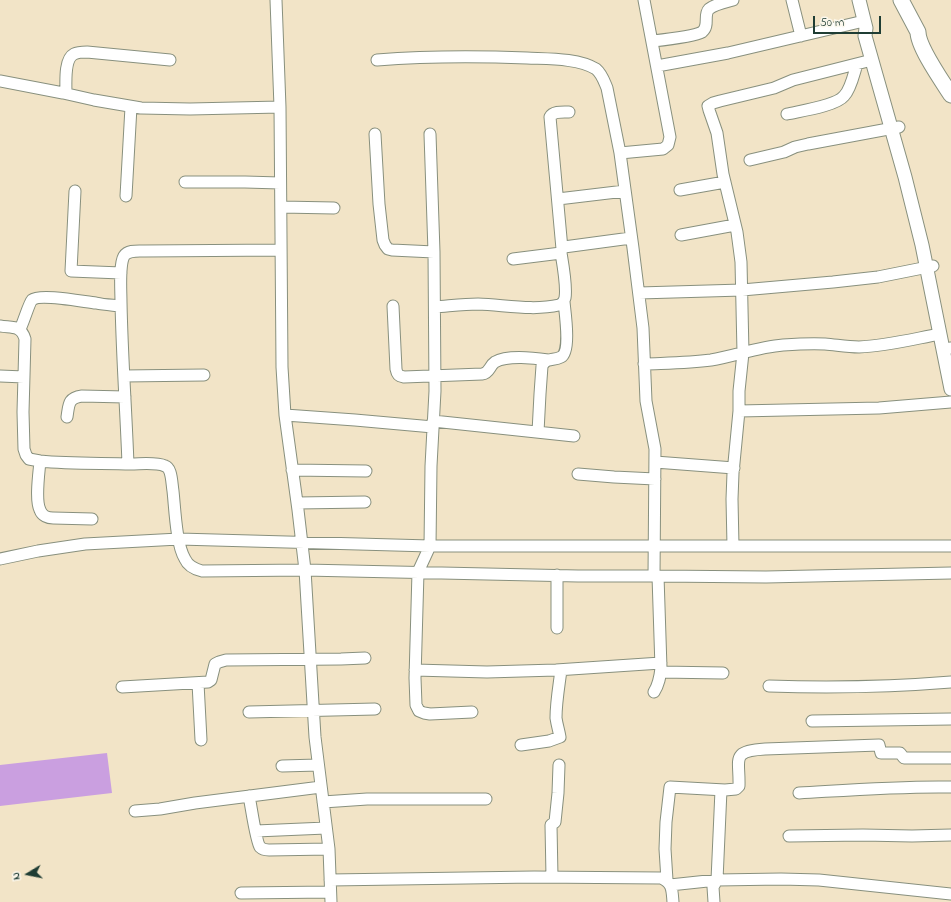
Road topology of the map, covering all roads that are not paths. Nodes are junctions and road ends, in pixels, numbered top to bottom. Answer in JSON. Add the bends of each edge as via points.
{"nodes":[{"id":1,"x":276,"y":0,"type":"edge"},
{"id":2,"x":644,"y":0,"type":"edge"},
{"id":3,"x":733,"y":0,"type":"edge"},
{"id":4,"x":792,"y":0,"type":"edge"},
{"id":5,"x":859,"y":0,"type":"edge"},
{"id":6,"x":901,"y":0,"type":"edge"},
{"id":7,"x":865,"y":25,"type":"junction"},
{"id":8,"x":918,"y":32,"type":"junction"},
{"id":9,"x":802,"y":36,"type":"junction"},
{"id":10,"x":652,"y":41,"type":"junction"},
{"id":11,"x":170,"y":60,"type":"dead end"},
{"id":12,"x":377,"y":60,"type":"dead end"},
{"id":13,"x":872,"y":60,"type":"junction"},
{"id":14,"x":857,"y":64,"type":"junction"},
{"id":15,"x":657,"y":66,"type":"junction"},
{"id":16,"x":951,"y":78,"type":"edge"},
{"id":17,"x":0,"y":81,"type":"edge"},
{"id":18,"x":66,"y":93,"type":"junction"},
{"id":19,"x":951,"y":95,"type":"edge"},
{"id":20,"x":131,"y":107,"type":"junction"},
{"id":21,"x":280,"y":107,"type":"junction"},
{"id":22,"x":569,"y":112,"type":"dead end"},
{"id":23,"x":787,"y":114,"type":"dead end"},
{"id":24,"x":895,"y":128,"type":"junction"},
{"id":25,"x":375,"y":134,"type":"dead end"},
{"id":26,"x":430,"y":134,"type":"dead end"},
{"id":27,"x":620,"y":153,"type":"junction"},
{"id":28,"x":750,"y":160,"type":"dead end"},
{"id":29,"x":185,"y":182,"type":"dead end"},
{"id":30,"x":725,"y":182,"type":"junction"},
{"id":31,"x":280,"y":183,"type":"junction"},
{"id":32,"x":680,"y":190,"type":"dead end"},
{"id":33,"x":75,"y":191,"type":"dead end"},
{"id":34,"x":624,"y":191,"type":"junction"},
{"id":35,"x":126,"y":196,"type":"dead end"},
{"id":36,"x":558,"y":199,"type":"junction"},
{"id":37,"x":281,"y":207,"type":"junction"},
{"id":38,"x":334,"y":208,"type":"dead end"},
{"id":39,"x":735,"y":225,"type":"junction"},
{"id":40,"x":681,"y":235,"type":"dead end"},
{"id":41,"x":631,"y":238,"type":"junction"},
{"id":42,"x":281,"y":250,"type":"junction"},
{"id":43,"x":561,"y":251,"type":"junction"},
{"id":44,"x":434,"y":252,"type":"junction"},
{"id":45,"x":513,"y":259,"type":"dead end"},
{"id":46,"x":930,"y":267,"type":"junction"},
{"id":47,"x":121,"y":273,"type":"junction"},
{"id":48,"x":742,"y":290,"type":"junction"},
{"id":49,"x":639,"y":293,"type":"junction"},
{"id":50,"x":564,"y":302,"type":"junction"},
{"id":51,"x":121,"y":306,"type":"junction"},
{"id":52,"x":393,"y":306,"type":"dead end"},
{"id":53,"x":435,"y":307,"type":"junction"},
{"id":54,"x":0,"y":326,"type":"edge"},
{"id":55,"x":20,"y":329,"type":"junction"},
{"id":56,"x":940,"y":334,"type":"junction"},
{"id":57,"x":951,"y":349,"type":"edge"},
{"id":58,"x":743,"y":353,"type":"junction"},
{"id":59,"x":548,"y":360,"type":"junction"},
{"id":60,"x":644,"y":364,"type":"junction"},
{"id":61,"x":204,"y":375,"type":"dead end"},
{"id":62,"x":0,"y":376,"type":"edge"},
{"id":63,"x":124,"y":376,"type":"junction"},
{"id":64,"x":435,"y":376,"type":"junction"},
{"id":65,"x":24,"y":377,"type":"junction"},
{"id":66,"x":951,"y":389,"type":"edge"},
{"id":67,"x":125,"y":397,"type":"junction"},
{"id":68,"x":951,"y":402,"type":"edge"},
{"id":69,"x":739,"y":411,"type":"junction"},
{"id":70,"x":285,"y":415,"type":"junction"},
{"id":71,"x":67,"y":417,"type":"dead end"},
{"id":72,"x":433,"y":424,"type":"junction"},
{"id":73,"x":538,"y":432,"type":"junction"},
{"id":74,"x":574,"y":436,"type":"dead end"},
{"id":75,"x":40,"y":461,"type":"junction"},
{"id":76,"x":655,"y":462,"type":"junction"},
{"id":77,"x":128,"y":464,"type":"junction"},
{"id":78,"x":734,"y":468,"type":"junction"},
{"id":79,"x":292,"y":470,"type":"junction"},
{"id":80,"x":366,"y":471,"type":"dead end"},
{"id":81,"x":578,"y":474,"type":"dead end"},
{"id":82,"x":655,"y":479,"type":"junction"},
{"id":83,"x":365,"y":502,"type":"dead end"},
{"id":84,"x":297,"y":503,"type":"junction"},
{"id":85,"x":92,"y":519,"type":"dead end"},
{"id":86,"x":179,"y":539,"type":"junction"},
{"id":87,"x":302,"y":543,"type":"junction"},
{"id":88,"x":430,"y":546,"type":"junction"},
{"id":89,"x":654,"y":546,"type":"junction"},
{"id":90,"x":733,"y":546,"type":"junction"},
{"id":91,"x":951,"y":546,"type":"edge"},
{"id":92,"x":0,"y":559,"type":"edge"},
{"id":93,"x":305,"y":570,"type":"junction"},
{"id":94,"x":418,"y":572,"type":"junction"},
{"id":95,"x":951,"y":574,"type":"edge"},
{"id":96,"x":557,"y":575,"type":"junction"},
{"id":97,"x":656,"y":576,"type":"junction"},
{"id":98,"x":557,"y":628,"type":"dead end"},
{"id":99,"x":365,"y":658,"type":"dead end"},
{"id":100,"x":310,"y":659,"type":"junction"},
{"id":101,"x":661,"y":667,"type":"junction"},
{"id":102,"x":415,"y":670,"type":"junction"},
{"id":103,"x":560,"y":670,"type":"junction"},
{"id":104,"x":723,"y":673,"type":"dead end"},
{"id":105,"x":951,"y":682,"type":"edge"},
{"id":106,"x":198,"y":683,"type":"junction"},
{"id":107,"x":769,"y":686,"type":"dead end"},
{"id":108,"x":122,"y":687,"type":"dead end"},
{"id":109,"x":654,"y":692,"type":"dead end"},
{"id":110,"x":375,"y":709,"type":"dead end"},
{"id":111,"x":313,"y":711,"type":"junction"},
{"id":112,"x":250,"y":712,"type":"dead end"},
{"id":113,"x":472,"y":712,"type":"dead end"},
{"id":114,"x":951,"y":719,"type":"edge"},
{"id":115,"x":812,"y":721,"type":"dead end"},
{"id":116,"x":200,"y":740,"type":"dead end"},
{"id":117,"x":521,"y":744,"type":"dead end"},
{"id":118,"x":951,"y":758,"type":"edge"},
{"id":119,"x":559,"y":764,"type":"dead end"},
{"id":120,"x":318,"y":765,"type":"junction"},
{"id":121,"x":282,"y":766,"type":"dead end"},
{"id":122,"x":321,"y":787,"type":"junction"},
{"id":123,"x":951,"y":788,"type":"edge"},
{"id":124,"x":721,"y":790,"type":"junction"},
{"id":125,"x":799,"y":793,"type":"dead end"},
{"id":126,"x":249,"y":796,"type":"junction"},
{"id":127,"x":486,"y":799,"type":"dead end"},
{"id":128,"x":323,"y":802,"type":"junction"},
{"id":129,"x":134,"y":811,"type":"dead end"},
{"id":130,"x":326,"y":828,"type":"junction"},
{"id":131,"x":256,"y":831,"type":"junction"},
{"id":132,"x":951,"y":835,"type":"edge"},
{"id":133,"x":789,"y":836,"type":"dead end"},
{"id":134,"x":329,"y":849,"type":"junction"},
{"id":135,"x":552,"y":877,"type":"junction"},
{"id":136,"x":330,"y":880,"type":"junction"},
{"id":137,"x":717,"y":880,"type":"junction"},
{"id":138,"x":669,"y":883,"type":"junction"},
{"id":139,"x":241,"y":893,"type":"dead end"},
{"id":140,"x":951,"y":894,"type":"edge"},
{"id":141,"x":331,"y":897,"type":"edge"},
{"id":142,"x":673,"y":902,"type":"edge"},
{"id":143,"x":714,"y":902,"type":"edge"}],
"edges":[{"from":1,"to":21,"type":"street"},
{"from":2,"to":10,"type":"street"},
{"from":3,"to":10,"type":"street","via":[[708,10],[706,25],[702,32]]},
{"from":4,"to":9,"type":"street"},
{"from":5,"to":7,"type":"main road"},
{"from":6,"to":8,"type":"highway"},
{"from":7,"to":9,"type":"street"},
{"from":7,"to":13,"type":"main road","via":[[865,36]]},
{"from":7,"to":24,"type":"main road","via":[[870,32]]},
{"from":8,"to":16,"type":"highway","via":[[926,36]]},
{"from":8,"to":19,"type":"highway","via":[[922,48]]},
{"from":9,"to":15,"type":"street"},
{"from":10,"to":15,"type":"street"},
{"from":11,"to":18,"type":"street","via":[[75,53],[68,63]]},
{"from":12,"to":27,"type":"street","via":[[433,56],[479,57],[556,60],[587,65],[603,77]]},
{"from":13,"to":14,"type":"street"},
{"from":13,"to":24,"type":"main road"},
{"from":14,"to":23,"type":"street","via":[[843,98]]},
{"from":14,"to":30,"type":"street","via":[[710,104],[708,106],[717,133]]},
{"from":15,"to":27,"type":"street","via":[[670,137],[668,145],[659,149]]},
{"from":17,"to":18,"type":"street"},
{"from":18,"to":20,"type":"street"},
{"from":20,"to":21,"type":"street"},
{"from":20,"to":35,"type":"street"},
{"from":21,"to":31,"type":"street"},
{"from":22,"to":36,"type":"street","via":[[554,113],[550,117]]},
{"from":24,"to":28,"type":"street","via":[[808,144]]},
{"from":24,"to":46,"type":"main road","via":[[912,175],[929,244]]},
{"from":25,"to":44,"type":"street","via":[[385,245],[392,250]]},
{"from":26,"to":44,"type":"street"},
{"from":27,"to":34,"type":"street"},
{"from":29,"to":31,"type":"street"},
{"from":30,"to":32,"type":"street"},
{"from":30,"to":39,"type":"street"},
{"from":31,"to":37,"type":"street"},
{"from":33,"to":47,"type":"street","via":[[71,271]]},
{"from":34,"to":36,"type":"street"},
{"from":34,"to":41,"type":"street"},
{"from":36,"to":43,"type":"street"},
{"from":37,"to":38,"type":"street"},
{"from":37,"to":42,"type":"street"},
{"from":39,"to":40,"type":"street"},
{"from":39,"to":48,"type":"street","via":[[741,262]]},
{"from":41,"to":43,"type":"street","via":[[567,246]]},
{"from":41,"to":49,"type":"street"},
{"from":42,"to":47,"type":"street","via":[[133,251],[124,256]]},
{"from":42,"to":70,"type":"street"},
{"from":43,"to":45,"type":"street"},
{"from":43,"to":50,"type":"street"},
{"from":44,"to":53,"type":"street"},
{"from":46,"to":48,"type":"street","via":[[878,277]]},
{"from":46,"to":56,"type":"main road"},
{"from":46,"to":57,"type":"main road"},
{"from":47,"to":51,"type":"street"},
{"from":48,"to":49,"type":"street"},
{"from":48,"to":58,"type":"street"},
{"from":49,"to":60,"type":"street"},
{"from":50,"to":53,"type":"street","via":[[554,306],[537,307],[478,304]]},
{"from":50,"to":59,"type":"street","via":[[565,354]]},
{"from":51,"to":55,"type":"street","via":[[37,298],[29,304]]},
{"from":51,"to":63,"type":"street"},
{"from":52,"to":64,"type":"street","via":[[397,373],[404,377]]},
{"from":53,"to":64,"type":"street"},
{"from":54,"to":55,"type":"street"},
{"from":55,"to":65,"type":"street","via":[[25,338]]},
{"from":56,"to":58,"type":"street","via":[[872,346],[849,347],[808,343]]},
{"from":56,"to":66,"type":"main road"},
{"from":58,"to":60,"type":"street","via":[[710,360]]},
{"from":58,"to":69,"type":"street"},
{"from":59,"to":64,"type":"street","via":[[524,357],[500,360],[494,362],[486,373],[482,374]]},
{"from":59,"to":73,"type":"street","via":[[542,366]]},
{"from":60,"to":76,"type":"street","via":[[646,401]]},
{"from":61,"to":63,"type":"street"},
{"from":62,"to":65,"type":"street"},
{"from":63,"to":67,"type":"street"},
{"from":64,"to":72,"type":"street"},
{"from":65,"to":75,"type":"street","via":[[24,449],[29,459]]},
{"from":67,"to":71,"type":"street","via":[[76,397],[70,402]]},
{"from":67,"to":77,"type":"street"},
{"from":68,"to":69,"type":"street","via":[[879,408]]},
{"from":69,"to":78,"type":"street"},
{"from":70,"to":72,"type":"street"},
{"from":70,"to":79,"type":"street"},
{"from":72,"to":73,"type":"street"},
{"from":72,"to":88,"type":"street"},
{"from":73,"to":74,"type":"street"},
{"from":75,"to":77,"type":"street"},
{"from":75,"to":85,"type":"street","via":[[38,503],[43,515],[47,518]]},
{"from":76,"to":78,"type":"street"},
{"from":76,"to":82,"type":"street"},
{"from":77,"to":86,"type":"street","via":[[156,464],[168,468],[172,479]]},
{"from":78,"to":90,"type":"street"},
{"from":79,"to":80,"type":"street"},
{"from":79,"to":84,"type":"street"},
{"from":81,"to":82,"type":"street"},
{"from":82,"to":89,"type":"street"},
{"from":83,"to":84,"type":"street"},
{"from":84,"to":87,"type":"street"},
{"from":86,"to":87,"type":"street"},
{"from":86,"to":92,"type":"street","via":[[85,544]]},
{"from":86,"to":93,"type":"street","via":[[185,560],[195,570]]},
{"from":87,"to":88,"type":"street"},
{"from":87,"to":93,"type":"street"},
{"from":88,"to":89,"type":"street"},
{"from":88,"to":94,"type":"street"},
{"from":89,"to":90,"type":"street"},
{"from":89,"to":97,"type":"street"},
{"from":90,"to":91,"type":"street"},
{"from":93,"to":94,"type":"street"},
{"from":93,"to":100,"type":"street"},
{"from":94,"to":96,"type":"street"},
{"from":94,"to":102,"type":"street"},
{"from":95,"to":97,"type":"street"},
{"from":96,"to":97,"type":"street"},
{"from":96,"to":98,"type":"street"},
{"from":97,"to":101,"type":"street"},
{"from":99,"to":100,"type":"street"},
{"from":100,"to":106,"type":"street","via":[[219,662],[215,664],[211,680]]},
{"from":100,"to":111,"type":"street"},
{"from":101,"to":103,"type":"street"},
{"from":101,"to":104,"type":"street"},
{"from":101,"to":109,"type":"street","via":[[658,687]]},
{"from":102,"to":103,"type":"street"},
{"from":102,"to":113,"type":"street","via":[[415,697],[419,710],[430,714]]},
{"from":103,"to":117,"type":"street","via":[[556,720],[560,737]]},
{"from":105,"to":107,"type":"street","via":[[876,687]]},
{"from":106,"to":108,"type":"street"},
{"from":106,"to":116,"type":"street"},
{"from":110,"to":111,"type":"street"},
{"from":111,"to":112,"type":"street"},
{"from":111,"to":120,"type":"street"},
{"from":114,"to":115,"type":"street"},
{"from":118,"to":124,"type":"street","via":[[904,758],[900,753],[881,752],[879,745],[753,749],[741,754],[736,789]]},
{"from":119,"to":135,"type":"street","via":[[555,822],[551,825]]},
{"from":120,"to":121,"type":"street"},
{"from":120,"to":122,"type":"street"},
{"from":122,"to":126,"type":"street"},
{"from":122,"to":128,"type":"street"},
{"from":123,"to":125,"type":"street","via":[[876,788]]},
{"from":124,"to":137,"type":"street"},
{"from":124,"to":138,"type":"street","via":[[670,787],[666,843]]},
{"from":126,"to":129,"type":"street"},
{"from":126,"to":131,"type":"street"},
{"from":127,"to":128,"type":"street","via":[[367,799]]},
{"from":128,"to":130,"type":"street"},
{"from":130,"to":131,"type":"street"},
{"from":130,"to":134,"type":"street"},
{"from":131,"to":134,"type":"street","via":[[258,844],[264,850]]},
{"from":132,"to":133,"type":"street"},
{"from":134,"to":136,"type":"street"},
{"from":135,"to":136,"type":"street"},
{"from":135,"to":138,"type":"street","via":[[661,878]]},
{"from":136,"to":141,"type":"street"},
{"from":137,"to":138,"type":"street"},
{"from":137,"to":140,"type":"street","via":[[819,880]]},
{"from":137,"to":143,"type":"street","via":[[713,887]]},
{"from":138,"to":142,"type":"street"},
{"from":139,"to":141,"type":"street"}]}
